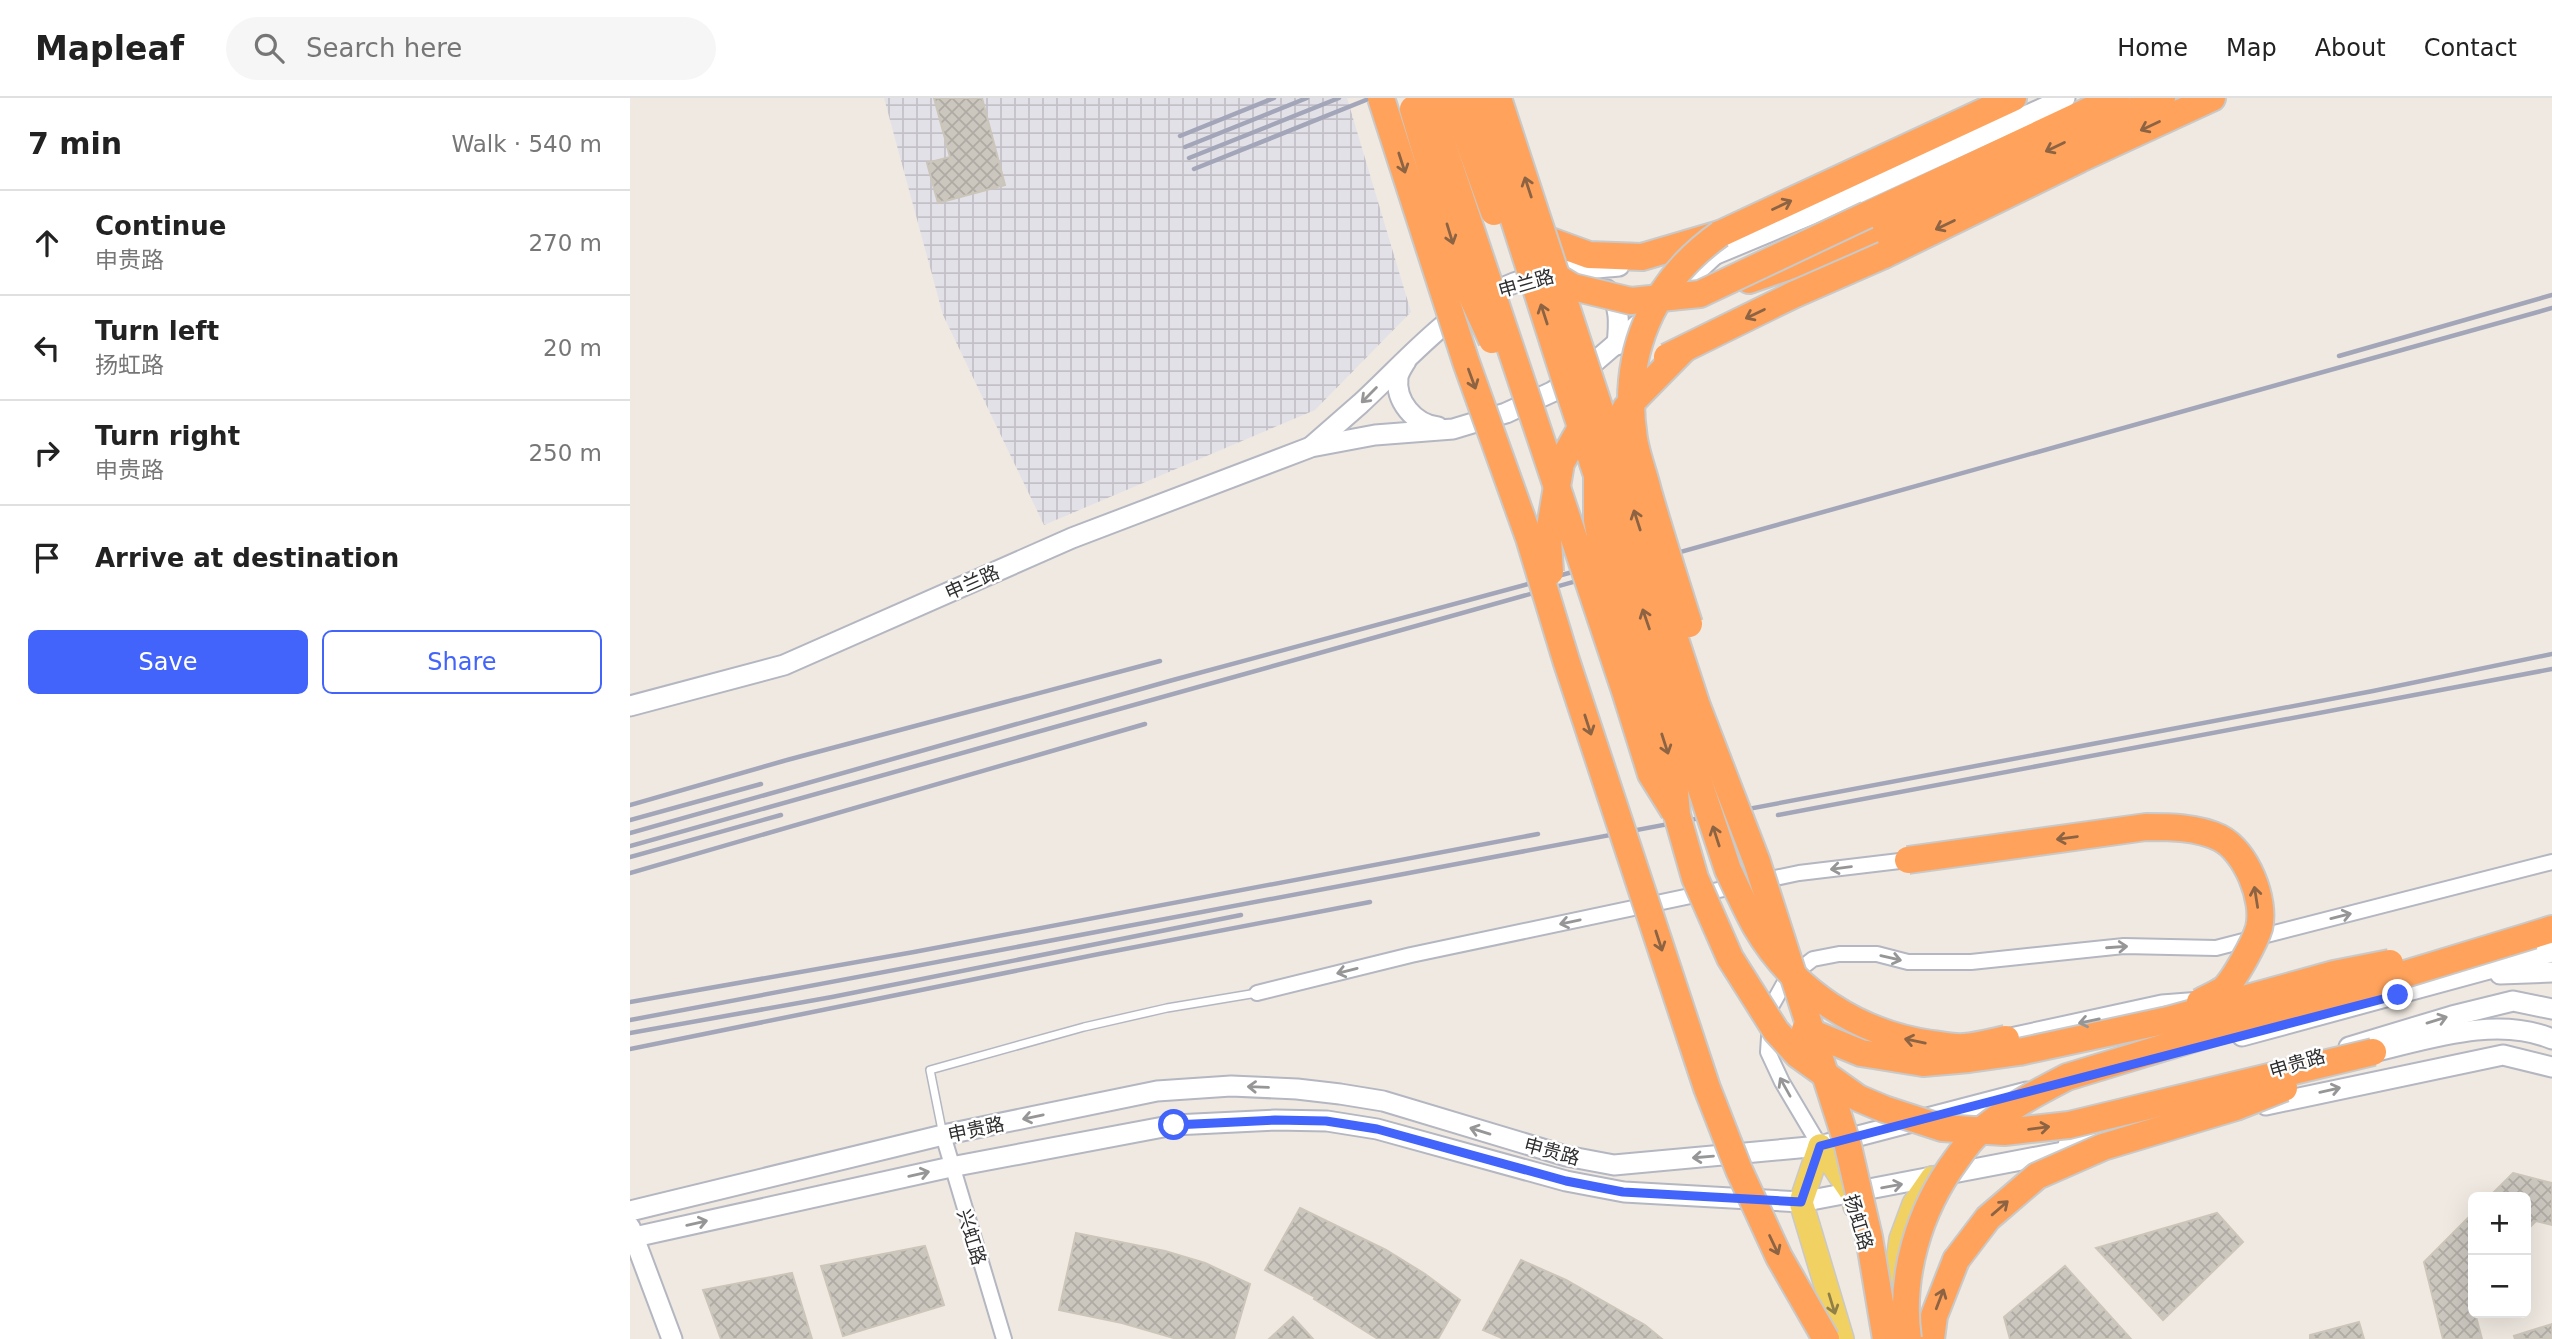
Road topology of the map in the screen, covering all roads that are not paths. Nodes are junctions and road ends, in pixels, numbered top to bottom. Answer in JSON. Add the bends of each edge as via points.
{"nodes":[{"id":1,"x":1381,"y":98,"type":"edge"},
{"id":2,"x":1475,"y":98,"type":"edge"},
{"id":3,"x":1498,"y":98,"type":"edge"},
{"id":4,"x":2013,"y":98,"type":"edge"},
{"id":5,"x":2064,"y":98,"type":"edge"},
{"id":6,"x":2116,"y":98,"type":"edge"},
{"id":7,"x":2162,"y":98,"type":"edge"},
{"id":8,"x":2212,"y":98,"type":"edge"},
{"id":9,"x":1430,"y":100,"type":"edge"},
{"id":10,"x":1877,"y":236,"type":"junction"},
{"id":11,"x":1717,"y":244,"type":"junction"},
{"id":12,"x":1570,"y":271,"type":"junction"},
{"id":13,"x":1700,"y":294,"type":"junction"},
{"id":14,"x":1793,"y":295,"type":"junction"},
{"id":15,"x":1617,"y":345,"type":"junction"},
{"id":16,"x":1684,"y":349,"type":"junction"},
{"id":17,"x":1408,"y":357,"type":"junction"},
{"id":18,"x":1453,"y":429,"type":"junction"},
{"id":19,"x":1311,"y":447,"type":"junction"},
{"id":20,"x":1566,"y":660,"type":"junction"},
{"id":21,"x":630,"y":706,"type":"edge"},
{"id":22,"x":1677,"y":815,"type":"junction"},
{"id":23,"x":1908,"y":860,"type":"joint"},
{"id":24,"x":1756,"y":862,"type":"junction"},
{"id":25,"x":2552,"y":862,"type":"edge"},
{"id":26,"x":2545,"y":939,"type":"edge"},
{"id":27,"x":2552,"y":972,"type":"edge"},
{"id":28,"x":2470,"y":974,"type":"junction"},
{"id":29,"x":1257,"y":993,"type":"joint"},
{"id":30,"x":1751,"y":993,"type":"junction"},
{"id":31,"x":2273,"y":1004,"type":"junction"},
{"id":32,"x":2346,"y":1009,"type":"junction"},
{"id":33,"x":2552,"y":1009,"type":"edge"},
{"id":34,"x":2168,"y":1020,"type":"junction"},
{"id":35,"x":2006,"y":1039,"type":"joint"},
{"id":36,"x":2552,"y":1039,"type":"edge"},
{"id":37,"x":2373,"y":1052,"type":"junction"},
{"id":38,"x":2552,"y":1067,"type":"edge"},
{"id":39,"x":943,"y":1135,"type":"junction"},
{"id":40,"x":1820,"y":1146,"type":"junction"},
{"id":41,"x":2048,"y":1153,"type":"junction"},
{"id":42,"x":951,"y":1167,"type":"junction"},
{"id":43,"x":1932,"y":1178,"type":"junction"},
{"id":44,"x":1852,"y":1193,"type":"junction"},
{"id":45,"x":1801,"y":1202,"type":"junction"},
{"id":46,"x":630,"y":1211,"type":"edge"},
{"id":47,"x":631,"y":1234,"type":"edge"},
{"id":48,"x":1894,"y":1336,"type":"edge"},
{"id":49,"x":672,"y":1339,"type":"edge"},
{"id":50,"x":1004,"y":1339,"type":"edge"},
{"id":51,"x":1826,"y":1339,"type":"edge"},
{"id":52,"x":1842,"y":1339,"type":"edge"},
{"id":53,"x":1931,"y":1339,"type":"edge"}],
"edges":[{"from":1,"to":20,"type":"highway","one_way":true,"bridge":true},
{"from":35,"to":2,"type":"highway","one_way":true,"bridge":true,"via":[[1962,1048],[1887,1034],[1846,1017],[1815,996],[1783,964],[1757,928],[1728,870]]},
{"from":24,"to":3,"type":"highway","one_way":true,"bridge":true,"via":[[1697,706]]},
{"from":11,"to":4,"type":"highway","one_way":true},
{"from":5,"to":11,"type":"main road","name":"申兰路","via":[[1810,215]]},
{"from":6,"to":13,"type":"highway","bridge":true},
{"from":7,"to":10,"type":"highway","one_way":true},
{"from":8,"to":14,"type":"highway","one_way":true,"bridge":true},
{"from":9,"to":11,"type":"highway","bridge":true,"via":[[1468,173],[1537,236],[1589,255],[1642,257]]},
{"from":9,"to":13,"type":"highway","bridge":true,"via":[[1492,209],[1526,257],[1573,287],[1631,301]]},
{"from":9,"to":22,"type":"highway","one_way":true,"bridge":true,"via":[[1651,774]]},
{"from":10,"to":13,"type":"highway","bridge":true},
{"from":10,"to":14,"type":"highway","bridge":true},
{"from":11,"to":12,"type":"main road","name":"申兰路"},
{"from":11,"to":15,"type":"main road","name":"申兰路"},
{"from":11,"to":24,"type":"highway","bridge":true,"via":[[1695,252],[1673,275],[1639,339],[1631,390],[1634,440],[1713,700]]},
{"from":12,"to":15,"type":"main road","via":[[1594,278],[1615,298]]},
{"from":12,"to":17,"type":"main road","name":"申兰路","via":[[1516,282],[1478,299]]},
{"from":14,"to":16,"type":"highway","one_way":true,"bridge":true},
{"from":15,"to":18,"type":"main road","name":"申兰路","via":[[1552,391],[1506,413]]},
{"from":16,"to":20,"type":"highway","bridge":true,"via":[[1628,376],[1593,406],[1561,463],[1548,538],[1552,600]]},
{"from":16,"to":22,"type":"highway","one_way":true,"bridge":true,"via":[[1626,408],[1608,440],[1597,479],[1597,520],[1606,567],[1673,769]]},
{"from":17,"to":18,"type":"main road","via":[[1398,376],[1399,397],[1413,417],[1429,426]]},
{"from":17,"to":19,"type":"main road","name":"申兰路","one_way":true},
{"from":18,"to":19,"type":"main road","name":"申兰路","via":[[1375,435]]},
{"from":19,"to":21,"type":"main road","name":"申兰路","via":[[1072,538],[784,665]]},
{"from":20,"to":51,"type":"highway","one_way":true,"bridge":true,"via":[[1716,1111],[1779,1257]]},
{"from":22,"to":30,"type":"highway","bridge":true,"via":[[1713,922]]},
{"from":23,"to":29,"type":"street","one_way":true,"via":[[1799,873],[1411,955]]},
{"from":34,"to":23,"type":"highway","one_way":true,"bridge":true,"via":[[2225,988],[2259,927],[2257,892],[2244,859],[2222,839],[2183,827],[2146,827]]},
{"from":24,"to":48,"type":"highway","bridge":true,"via":[[1848,1146]]},
{"from":40,"to":25,"type":"street","one_way":true,"via":[[1768,1052],[1771,1007],[1786,980],[1813,959],[1877,954],[1908,962],[1971,962],[2124,946],[2216,948]]},
{"from":26,"to":28,"type":"main road","name":"申贵路"},
{"from":26,"to":34,"type":"highway","bridge":true,"via":[[2334,974]]},
{"from":26,"to":48,"type":"highway","bridge":true,"via":[[2067,1077],[2018,1102],[1973,1137],[1941,1180],[1919,1227]]},
{"from":27,"to":28,"type":"main road","name":"申贵路"},
{"from":28,"to":31,"type":"main road","via":[[2403,973]]},
{"from":28,"to":32,"type":"main road","name":"申贵路"},
{"from":29,"to":39,"type":"lane","via":[[1084,1027],[930,1070]]},
{"from":30,"to":34,"type":"highway","bridge":true,"via":[[1782,1018],[1820,1037],[1861,1053],[1923,1063],[2019,1052]]},
{"from":30,"to":37,"type":"highway","one_way":true,"bridge":true,"via":[[1798,1055],[1857,1098],[1942,1128],[2004,1132],[2069,1125]]},
{"from":31,"to":32,"type":"main road"},
{"from":31,"to":35,"type":"main road","one_way":true,"via":[[2228,999],[2162,1005]]},
{"from":32,"to":40,"type":"main road","name":"申贵路"},
{"from":41,"to":33,"type":"main road","name":"申贵路","one_way":true,"via":[[2254,1076],[2452,1016],[2513,1002]]},
{"from":36,"to":37,"type":"main road","via":[[2533,1031],[2488,1029]]},
{"from":53,"to":37,"type":"highway","one_way":true,"bridge":true,"via":[[1934,1316],[1956,1260],[1989,1218],[2037,1176],[2103,1147],[2236,1107]]},
{"from":41,"to":38,"type":"main road","name":"申贵路","one_way":true,"via":[[2503,1055]]},
{"from":40,"to":39,"type":"main road","name":"申贵路","one_way":true,"via":[[1614,1165],[1566,1156],[1383,1101],[1231,1086],[1157,1091]]},
{"from":39,"to":42,"type":"street","name":"兴虹路"},
{"from":39,"to":46,"type":"main road","name":"申贵路"},
{"from":40,"to":44,"type":"main road","name":"扬虹路"},
{"from":40,"to":45,"type":"main road"},
{"from":41,"to":43,"type":"main road","name":"申贵路"},
{"from":42,"to":45,"type":"main road","name":"申贵路","via":[[1174,1125],[1326,1121],[1377,1129],[1623,1192]]},
{"from":47,"to":42,"type":"main road","name":"申贵路","one_way":true},
{"from":42,"to":50,"type":"street","name":"兴虹路"},
{"from":44,"to":43,"type":"main road","name":"申贵路","one_way":true},
{"from":43,"to":48,"type":"main road","via":[[1914,1204],[1900,1240]]},
{"from":44,"to":45,"type":"main road","name":"申贵路"},
{"from":44,"to":48,"type":"main road","name":"扬虹路"},
{"from":45,"to":52,"type":"main road","one_way":true},
{"from":47,"to":49,"type":"main road"}]}
